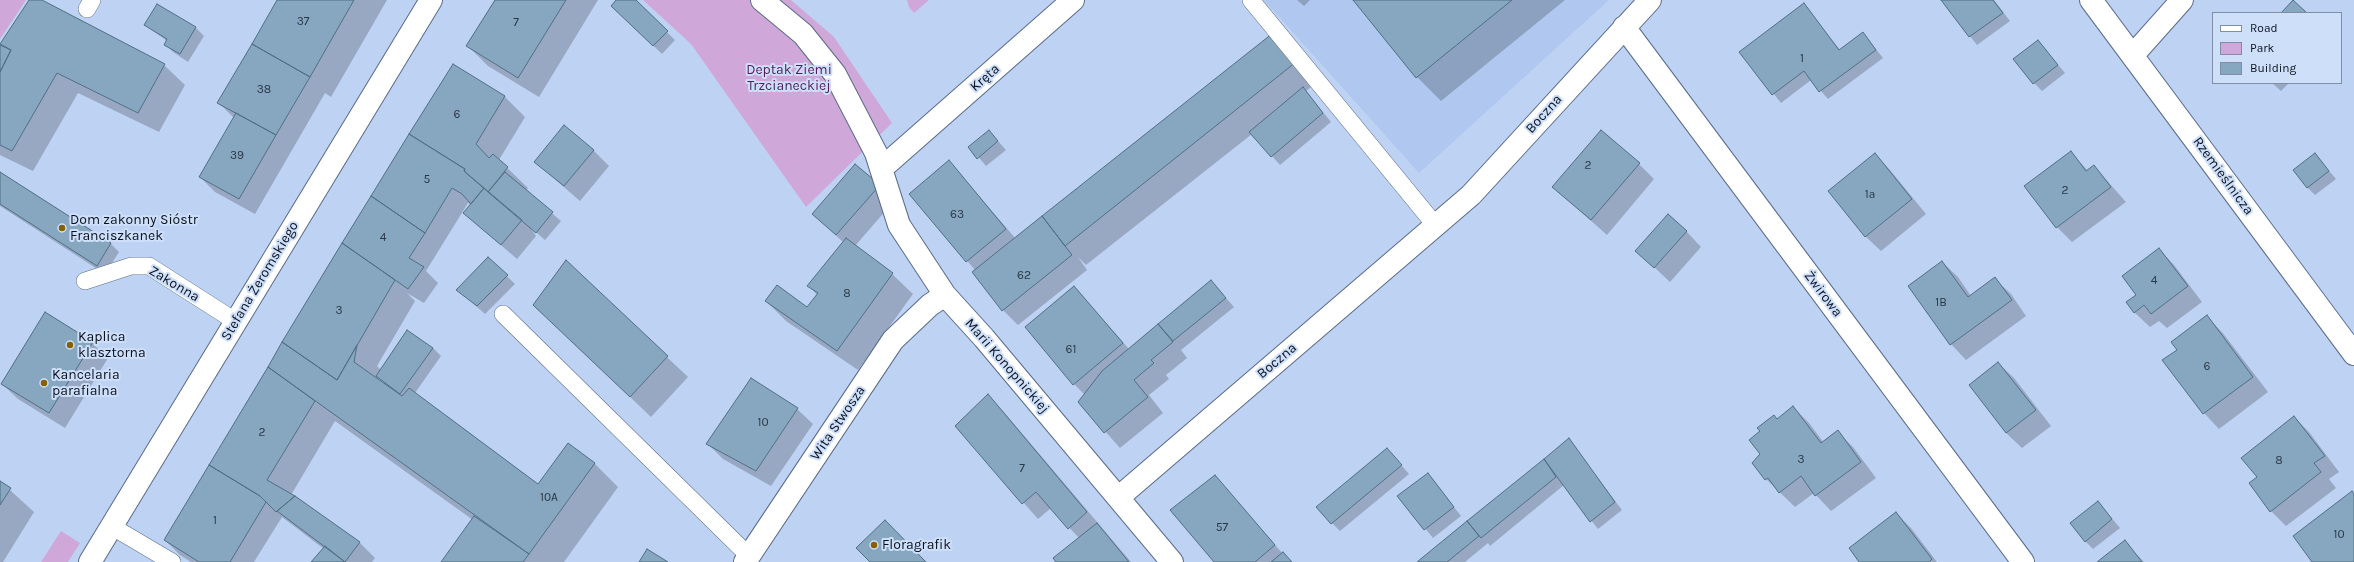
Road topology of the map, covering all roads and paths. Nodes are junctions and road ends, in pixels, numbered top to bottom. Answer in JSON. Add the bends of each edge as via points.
{"nodes":[{"id":1,"x":431,"y":0,"type":"edge"},
{"id":2,"x":762,"y":0,"type":"edge"},
{"id":3,"x":1073,"y":0,"type":"edge"},
{"id":4,"x":1251,"y":0,"type":"edge"},
{"id":5,"x":1650,"y":0,"type":"edge"},
{"id":6,"x":2091,"y":0,"type":"edge"},
{"id":7,"x":2182,"y":0,"type":"edge"},
{"id":8,"x":1624,"y":26,"type":"junction"},
{"id":9,"x":2133,"y":55,"type":"junction"},
{"id":10,"x":889,"y":162,"type":"junction"},
{"id":11,"x":1436,"y":226,"type":"junction"},
{"id":12,"x":85,"y":281,"type":"dead end"},
{"id":13,"x":945,"y":295,"type":"junction"},
{"id":14,"x":503,"y":314,"type":"dead end"},
{"id":15,"x":235,"y":321,"type":"junction"},
{"id":16,"x":2354,"y":354,"type":"edge"},
{"id":17,"x":1119,"y":497,"type":"junction"},
{"id":18,"x":111,"y":526,"type":"junction"},
{"id":19,"x":747,"y":559,"type":"edge"},
{"id":20,"x":90,"y":562,"type":"edge"},
{"id":21,"x":172,"y":562,"type":"edge"},
{"id":22,"x":1172,"y":562,"type":"edge"},
{"id":23,"x":2023,"y":562,"type":"edge"}],
"edges":[{"from":1,"to":15,"type":"street","name":"Stefana Żeromskiego"},
{"from":2,"to":10,"type":"street","name":"Marii Konopnickiej","via":[[803,34],[835,74],[870,140]]},
{"from":3,"to":10,"type":"street","name":"Kręta"},
{"from":4,"to":11,"type":"lane"},
{"from":5,"to":8,"type":"street","name":"Boczna"},
{"from":6,"to":9,"type":"street","name":"Rzemieślnicza"},
{"from":7,"to":9,"type":"street"},
{"from":8,"to":11,"type":"street","name":"Boczna","via":[[1471,194]]},
{"from":8,"to":23,"type":"street","name":"Żwirowa"},
{"from":9,"to":16,"type":"street","name":"Rzemieślnicza"},
{"from":10,"to":13,"type":"street","name":"Marii Konopnickiej","via":[[898,224]]},
{"from":11,"to":17,"type":"street","name":"Boczna"},
{"from":12,"to":15,"type":"lane","name":"Zakonna","via":[[131,266],[149,266]]},
{"from":13,"to":17,"type":"street","name":"Marii Konopnickiej"},
{"from":13,"to":19,"type":"street","name":"Wita Stwosza","via":[[930,305],[894,340]]},
{"from":14,"to":19,"type":"lane"},
{"from":15,"to":18,"type":"street","name":"Stefana Żeromskiego"},
{"from":17,"to":22,"type":"street","name":"Marii Konopnickiej"},
{"from":18,"to":20,"type":"street","name":"Stefana Żeromskiego"},
{"from":18,"to":21,"type":"lane"}]}
